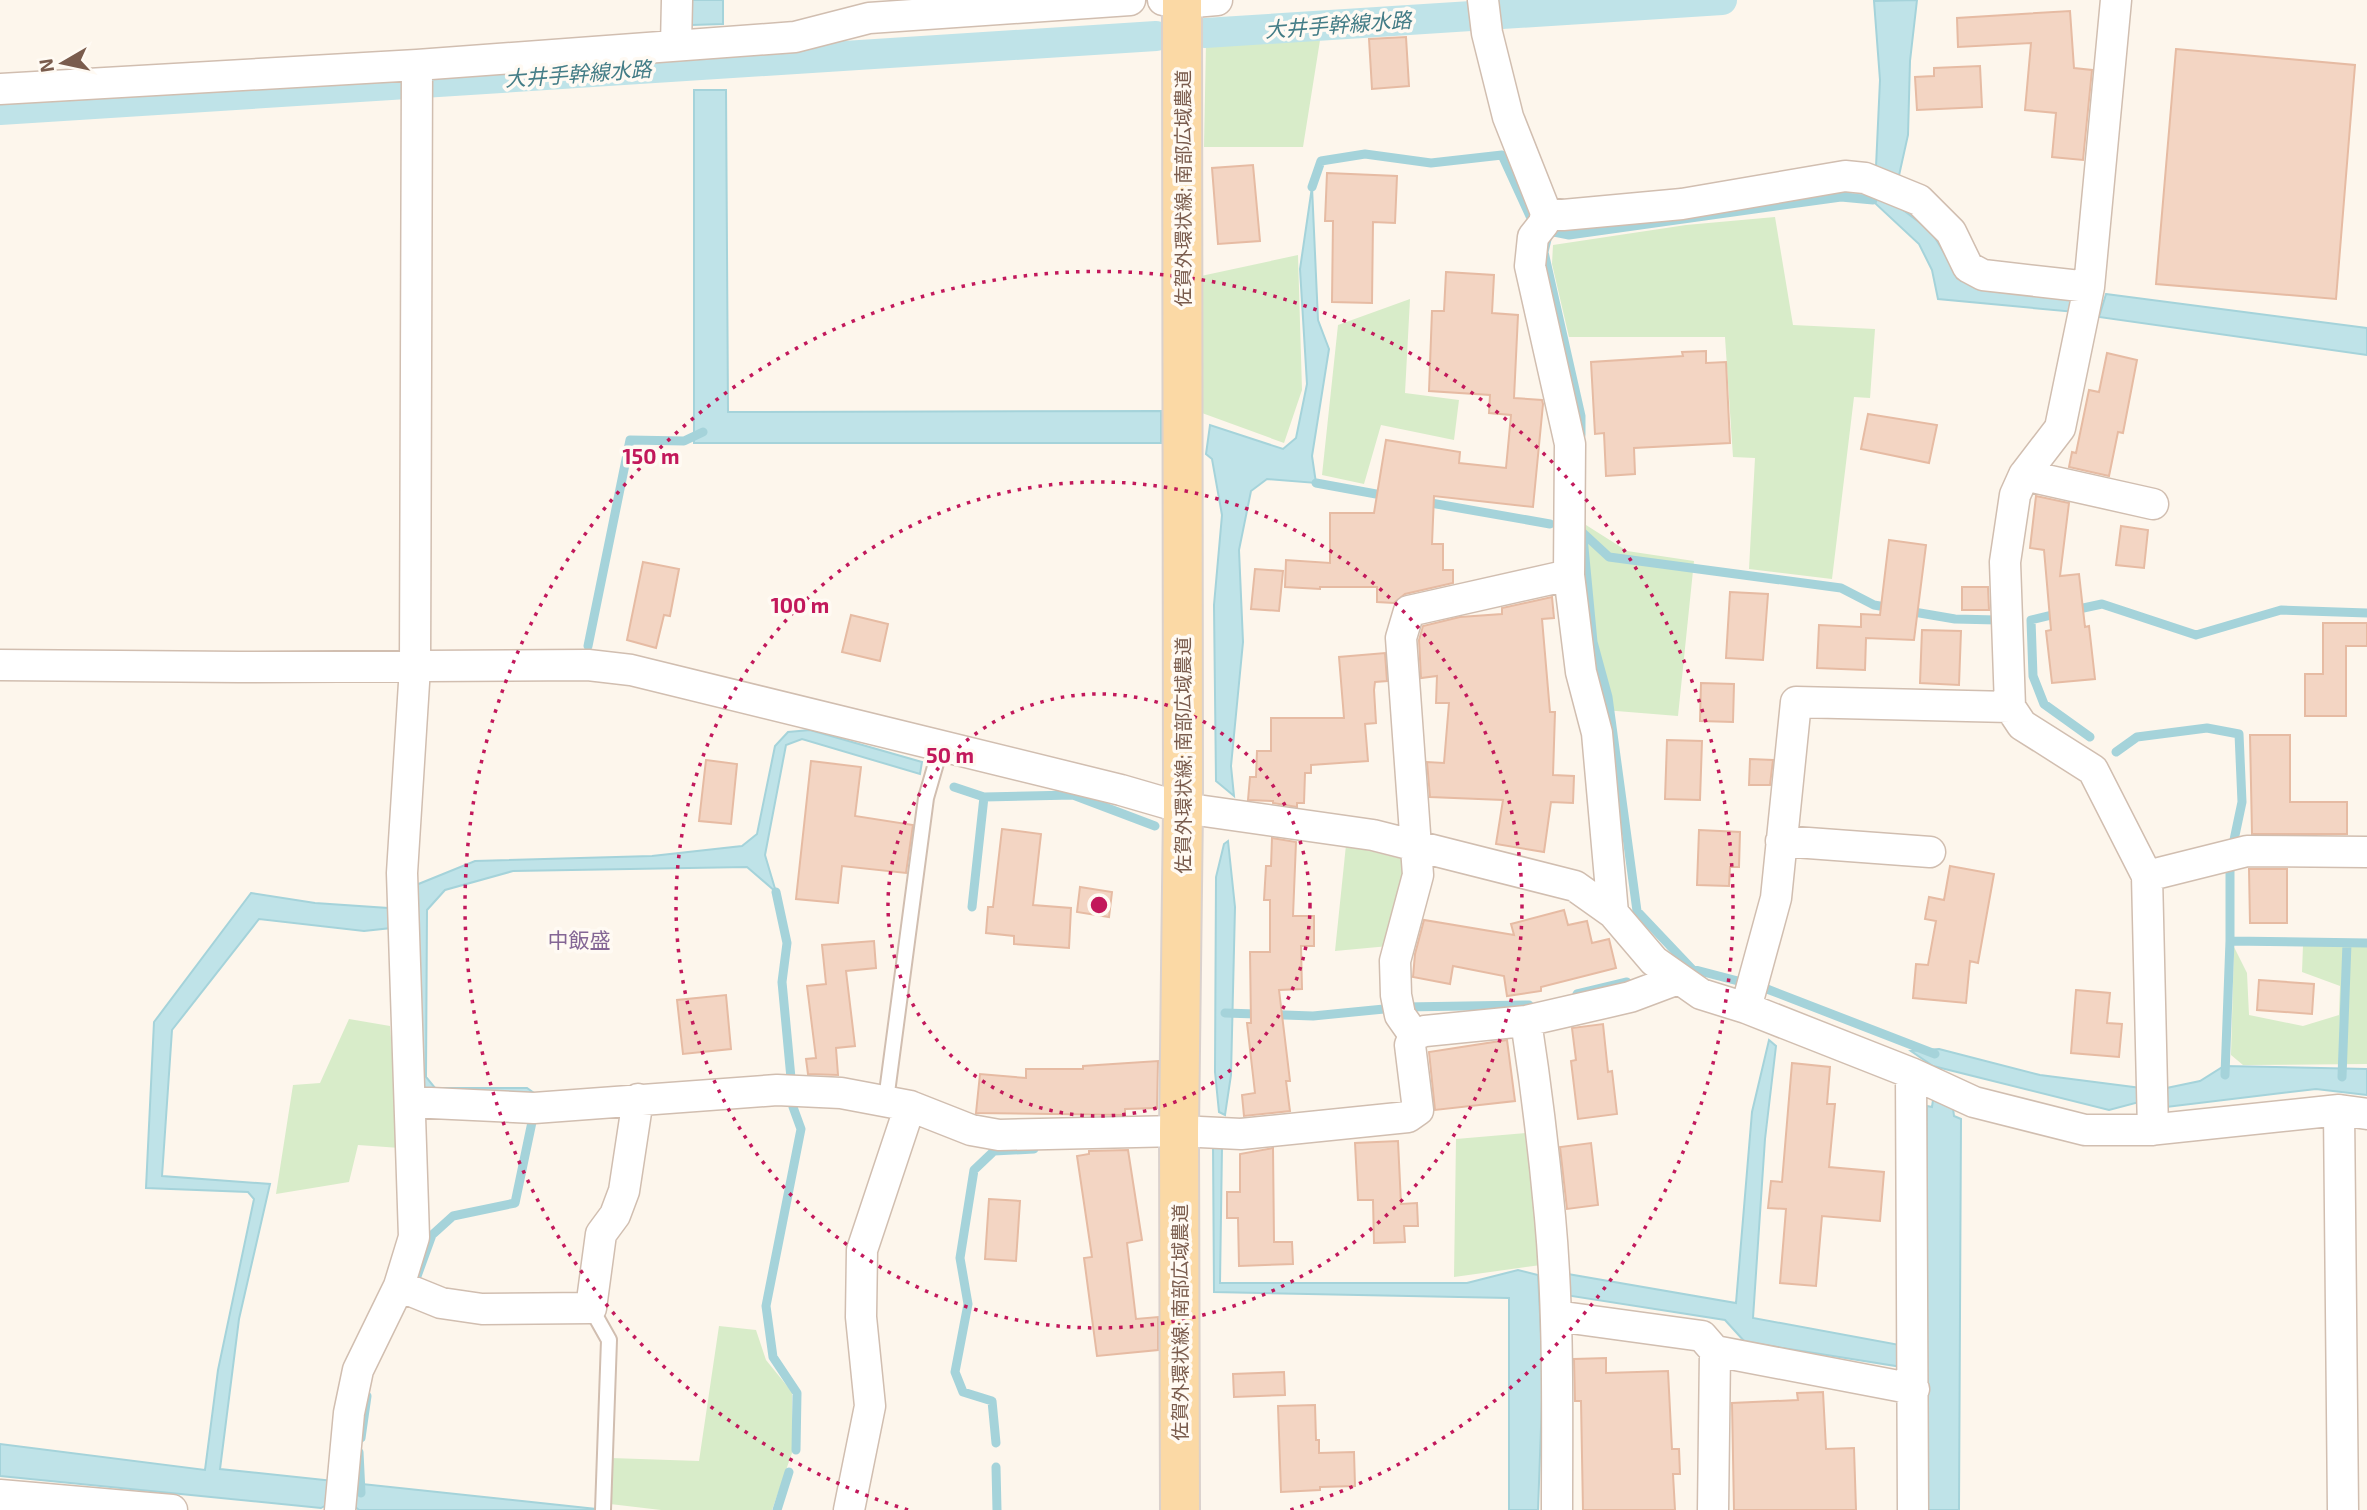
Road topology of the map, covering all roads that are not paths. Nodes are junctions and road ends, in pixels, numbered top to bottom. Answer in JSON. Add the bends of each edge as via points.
{"nodes":[{"id":1,"x":677,"y":0,"type":"edge"},
{"id":2,"x":1130,"y":0,"type":"edge"},
{"id":3,"x":2116,"y":0,"type":"edge"},
{"id":4,"x":1186,"y":1,"type":"edge"},
{"id":5,"x":1483,"y":1,"type":"edge"},
{"id":6,"x":676,"y":45,"type":"junction"},
{"id":7,"x":417,"y":65,"type":"junction"},
{"id":8,"x":0,"y":89,"type":"edge"},
{"id":9,"x":1546,"y":213,"type":"junction"},
{"id":10,"x":2089,"y":287,"type":"junction"},
{"id":11,"x":2024,"y":475,"type":"junction"},
{"id":12,"x":2153,"y":504,"type":"dead end"},
{"id":13,"x":1569,"y":575,"type":"junction"},
{"id":14,"x":0,"y":665,"type":"edge"},
{"id":15,"x":415,"y":667,"type":"junction"},
{"id":16,"x":2010,"y":707,"type":"junction"},
{"id":17,"x":941,"y":746,"type":"junction"},
{"id":18,"x":1183,"y":808,"type":"junction"},
{"id":19,"x":1781,"y":841,"type":"junction"},
{"id":20,"x":1416,"y":846,"type":"junction"},
{"id":21,"x":1930,"y":852,"type":"dead end"},
{"id":22,"x":2367,"y":852,"type":"edge"},
{"id":23,"x":2147,"y":876,"type":"junction"},
{"id":24,"x":1613,"y":913,"type":"junction"},
{"id":25,"x":1678,"y":979,"type":"junction"},
{"id":26,"x":1746,"y":1008,"type":"junction"},
{"id":27,"x":1526,"y":1021,"type":"junction"},
{"id":28,"x":1415,"y":1035,"type":"junction"},
{"id":29,"x":1911,"y":1073,"type":"junction"},
{"id":30,"x":638,"y":1099,"type":"junction"},
{"id":31,"x":410,"y":1102,"type":"junction"},
{"id":32,"x":898,"y":1103,"type":"junction"},
{"id":33,"x":2153,"y":1108,"type":"junction"},
{"id":34,"x":2353,"y":1112,"type":"edge"},
{"id":35,"x":1179,"y":1131,"type":"junction"},
{"id":36,"x":399,"y":1286,"type":"junction"},
{"id":37,"x":591,"y":1308,"type":"junction"},
{"id":38,"x":1556,"y":1316,"type":"junction"},
{"id":39,"x":1715,"y":1351,"type":"junction"},
{"id":40,"x":1913,"y":1389,"type":"junction"},
{"id":41,"x":0,"y":1495,"type":"edge"},
{"id":42,"x":604,"y":1505,"type":"edge"},
{"id":43,"x":172,"y":1510,"type":"edge"},
{"id":44,"x":340,"y":1510,"type":"edge"},
{"id":45,"x":849,"y":1510,"type":"edge"},
{"id":46,"x":1180,"y":1510,"type":"edge"},
{"id":47,"x":1557,"y":1510,"type":"edge"},
{"id":48,"x":1713,"y":1510,"type":"edge"},
{"id":49,"x":1913,"y":1510,"type":"edge"},
{"id":50,"x":2343,"y":1510,"type":"edge"}],
"edges":[{"from":1,"to":6,"type":"street"},
{"from":2,"to":6,"type":"street","via":[[869,18],[795,37]]},
{"from":3,"to":10,"type":"street"},
{"from":4,"to":18,"type":"main road","name":"佐賀外環状線; 南部広域農道"},
{"from":5,"to":9,"type":"street","via":[[1508,117]]},
{"from":6,"to":7,"type":"street"},
{"from":7,"to":8,"type":"street"},
{"from":7,"to":15,"type":"street"},
{"from":9,"to":10,"type":"street","via":[[1682,204],[1845,176],[1865,178],[1919,200],[1951,232],[1968,267],[1983,275]]},
{"from":9,"to":13,"type":"street","via":[[1532,237],[1530,266],[1570,444]]},
{"from":10,"to":11,"type":"street","via":[[2060,428]]},
{"from":11,"to":12,"type":"street"},
{"from":11,"to":16,"type":"street","via":[[2015,495],[2005,562]]},
{"from":13,"to":20,"type":"street","via":[[1409,611],[1401,638]]},
{"from":13,"to":24,"type":"street","via":[[1581,672],[1597,733]]},
{"from":14,"to":15,"type":"street"},
{"from":15,"to":17,"type":"street","via":[[588,665],[631,670]]},
{"from":15,"to":31,"type":"street","via":[[402,873]]},
{"from":16,"to":19,"type":"street","via":[[1796,702]]},
{"from":16,"to":23,"type":"street","via":[[2022,724],[2093,770]]},
{"from":17,"to":18,"type":"street"},
{"from":17,"to":32,"type":"lane","via":[[926,798]]},
{"from":18,"to":20,"type":"street","via":[[1373,835]]},
{"from":18,"to":35,"type":"main road","name":"佐賀外環状線; 南部広域農道"},
{"from":19,"to":21,"type":"street"},
{"from":19,"to":26,"type":"street","via":[[1776,898]]},
{"from":20,"to":24,"type":"street","via":[[1575,886]]},
{"from":20,"to":28,"type":"street","via":[[1418,875],[1395,961],[1400,1015]]},
{"from":22,"to":23,"type":"street","via":[[2247,851]]},
{"from":23,"to":33,"type":"street"},
{"from":24,"to":25,"type":"street","via":[[1654,961]]},
{"from":25,"to":26,"type":"street","via":[[1701,994]]},
{"from":25,"to":27,"type":"street","via":[[1630,997]]},
{"from":26,"to":29,"type":"street"},
{"from":27,"to":28,"type":"street"},
{"from":27,"to":38,"type":"street","via":[[1539,1107]]},
{"from":28,"to":35,"type":"street","via":[[1410,1045],[1418,1110],[1408,1117],[1241,1134]]},
{"from":29,"to":33,"type":"street","via":[[1974,1102],[2085,1130]]},
{"from":29,"to":40,"type":"street"},
{"from":30,"to":31,"type":"street","via":[[534,1108]]},
{"from":30,"to":32,"type":"street","via":[[777,1090],[841,1093]]},
{"from":30,"to":37,"type":"street","via":[[624,1191],[601,1234]]},
{"from":31,"to":36,"type":"street","via":[[414,1237]]},
{"from":32,"to":35,"type":"street","via":[[971,1130],[999,1135]]},
{"from":32,"to":45,"type":"street","via":[[862,1250],[861,1317],[870,1406]]},
{"from":33,"to":34,"type":"street"},
{"from":34,"to":50,"type":"street"},
{"from":35,"to":46,"type":"main road","name":"佐賀外環状線; 南部広域農道"},
{"from":36,"to":37,"type":"street","via":[[440,1303],[482,1309]]},
{"from":36,"to":44,"type":"street","via":[[358,1370]]},
{"from":37,"to":42,"type":"lane","via":[[609,1340]]},
{"from":38,"to":39,"type":"street","via":[[1702,1336]]},
{"from":38,"to":47,"type":"street"},
{"from":39,"to":40,"type":"street"},
{"from":39,"to":48,"type":"street"},
{"from":40,"to":49,"type":"street"},
{"from":41,"to":43,"type":"street"}]}
